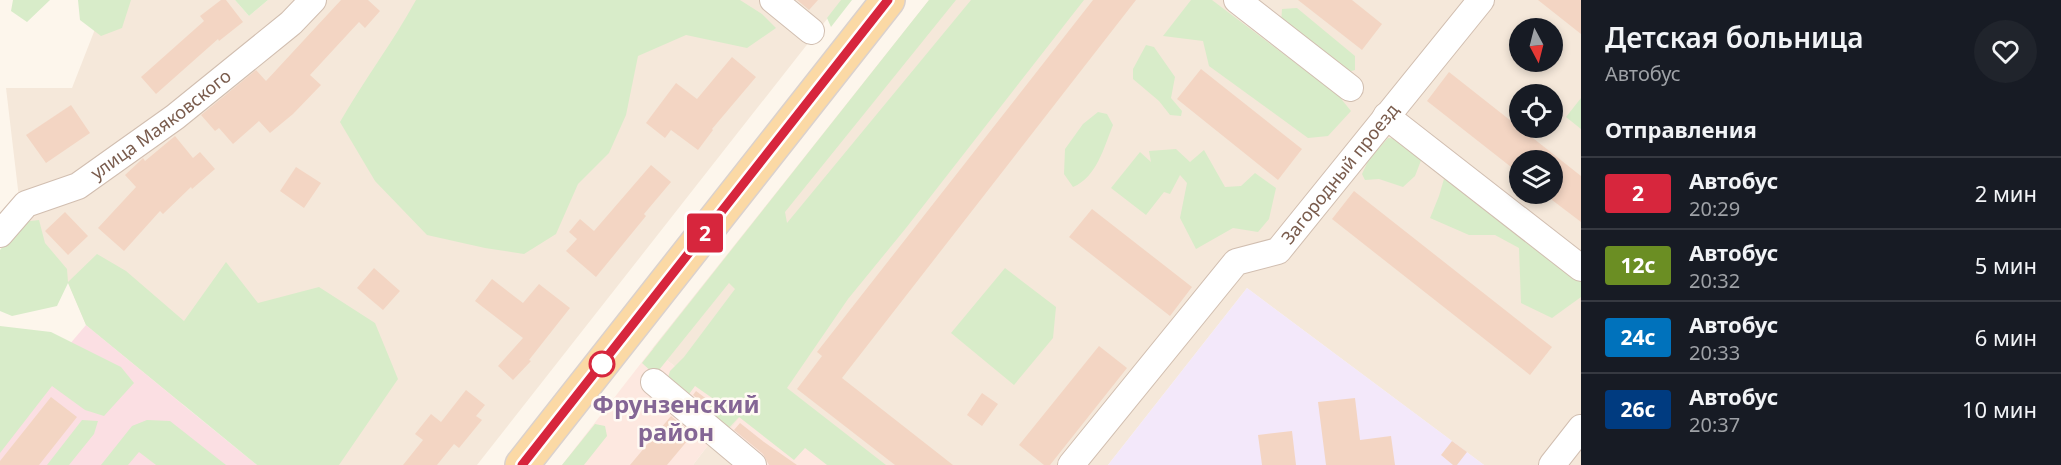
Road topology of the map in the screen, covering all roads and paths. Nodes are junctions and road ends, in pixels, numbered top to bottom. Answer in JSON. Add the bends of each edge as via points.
{"nodes":[{"id":1,"x":313,"y":0,"type":"edge"},
{"id":2,"x":773,"y":0,"type":"edge"},
{"id":3,"x":888,"y":0,"type":"edge"},
{"id":4,"x":1237,"y":0,"type":"edge"},
{"id":5,"x":1481,"y":0,"type":"edge"},
{"id":6,"x":811,"y":31,"type":"dead end"},
{"id":7,"x":1350,"y":88,"type":"dead end"},
{"id":8,"x":1386,"y":116,"type":"junction"},
{"id":9,"x":0,"y":234,"type":"edge"},
{"id":10,"x":1581,"y":268,"type":"edge"},
{"id":11,"x":654,"y":382,"type":"dead end"},
{"id":12,"x":1581,"y":428,"type":"edge"},
{"id":13,"x":522,"y":465,"type":"edge"},
{"id":14,"x":753,"y":465,"type":"edge"},
{"id":15,"x":1071,"y":465,"type":"edge"},
{"id":16,"x":1551,"y":465,"type":"edge"}],
"edges":[{"from":1,"to":9,"type":"street","name":"улица Маяковского","via":[[291,23],[175,117],[78,186],[26,204]]},
{"from":2,"to":6,"type":"street"},
{"from":3,"to":13,"type":"main road"},
{"from":4,"to":7,"type":"street"},
{"from":5,"to":8,"type":"street","name":"Загородный проезд"},
{"from":8,"to":10,"type":"street"},
{"from":8,"to":15,"type":"street","name":"Загородный проезд","via":[[1278,251],[1236,262]]},
{"from":11,"to":14,"type":"street"},
{"from":12,"to":16,"type":"street"}]}
